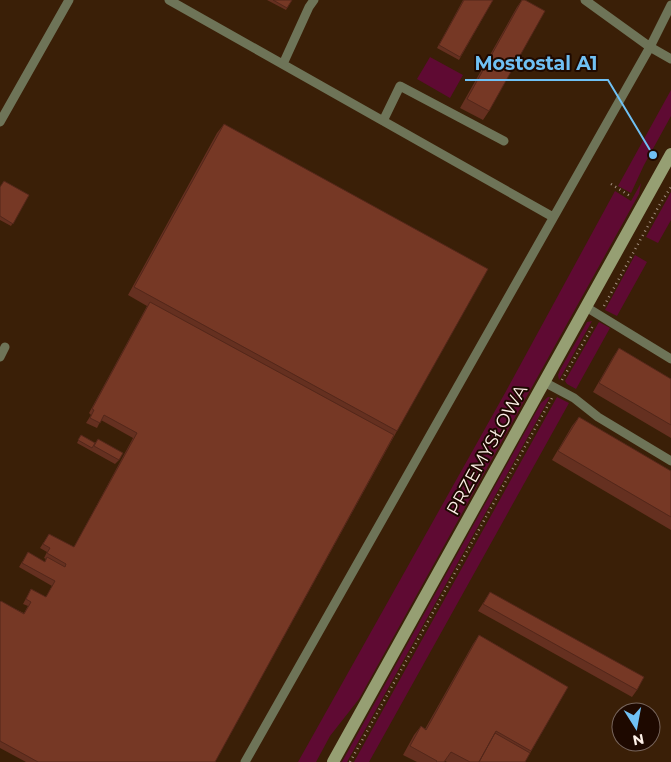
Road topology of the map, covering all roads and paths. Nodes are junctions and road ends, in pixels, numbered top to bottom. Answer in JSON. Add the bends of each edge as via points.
{"nodes":[{"id":1,"x":69,"y":0,"type":"edge"},
{"id":2,"x":170,"y":0,"type":"edge"},
{"id":3,"x":314,"y":0,"type":"edge"},
{"id":4,"x":585,"y":0,"type":"edge"},
{"id":5,"x":671,"y":5,"type":"edge"},
{"id":6,"x":650,"y":47,"type":"junction"},
{"id":7,"x":671,"y":59,"type":"edge"},
{"id":8,"x":283,"y":64,"type":"junction"},
{"id":9,"x":383,"y":121,"type":"junction"},
{"id":10,"x":0,"y":122,"type":"edge"},
{"id":11,"x":504,"y":141,"type":"dead end"},
{"id":12,"x":671,"y":154,"type":"edge"},
{"id":13,"x":611,"y":184,"type":"dead end"},
{"id":14,"x":671,"y":187,"type":"edge"},
{"id":15,"x":630,"y":196,"type":"dead end"},
{"id":16,"x":553,"y":217,"type":"junction"},
{"id":17,"x":586,"y":307,"type":"junction"},
{"id":18,"x":599,"y":314,"type":"junction"},
{"id":19,"x":5,"y":346,"type":"dead end"},
{"id":20,"x":0,"y":357,"type":"edge"},
{"id":21,"x":671,"y":359,"type":"edge"},
{"id":22,"x":544,"y":382,"type":"junction"},
{"id":23,"x":557,"y":390,"type":"junction"},
{"id":24,"x":671,"y":461,"type":"edge"},
{"id":25,"x":245,"y":762,"type":"edge"},
{"id":26,"x":333,"y":762,"type":"edge"},
{"id":27,"x":350,"y":762,"type":"edge"}],
"edges":[{"from":1,"to":10,"type":"lane"},
{"from":2,"to":8,"type":"lane"},
{"from":3,"to":8,"type":"lane"},
{"from":4,"to":6,"type":"lane"},
{"from":5,"to":6,"type":"lane"},
{"from":6,"to":7,"type":"lane"},
{"from":6,"to":16,"type":"lane"},
{"from":8,"to":9,"type":"lane"},
{"from":9,"to":11,"type":"lane","via":[[400,86]]},
{"from":9,"to":16,"type":"lane"},
{"from":12,"to":17,"type":"street","name":"PRZEMYSŁOWA"},
{"from":13,"to":15,"type":"path"},
{"from":14,"to":18,"type":"path"},
{"from":16,"to":25,"type":"lane"},
{"from":17,"to":18,"type":"lane"},
{"from":17,"to":22,"type":"street","name":"PRZEMYSŁOWA"},
{"from":18,"to":21,"type":"lane"},
{"from":18,"to":23,"type":"path"},
{"from":19,"to":20,"type":"lane"},
{"from":22,"to":23,"type":"lane"},
{"from":22,"to":26,"type":"street","name":"PRZEMYSŁOWA"},
{"from":23,"to":24,"type":"lane"},
{"from":23,"to":27,"type":"path"}]}
